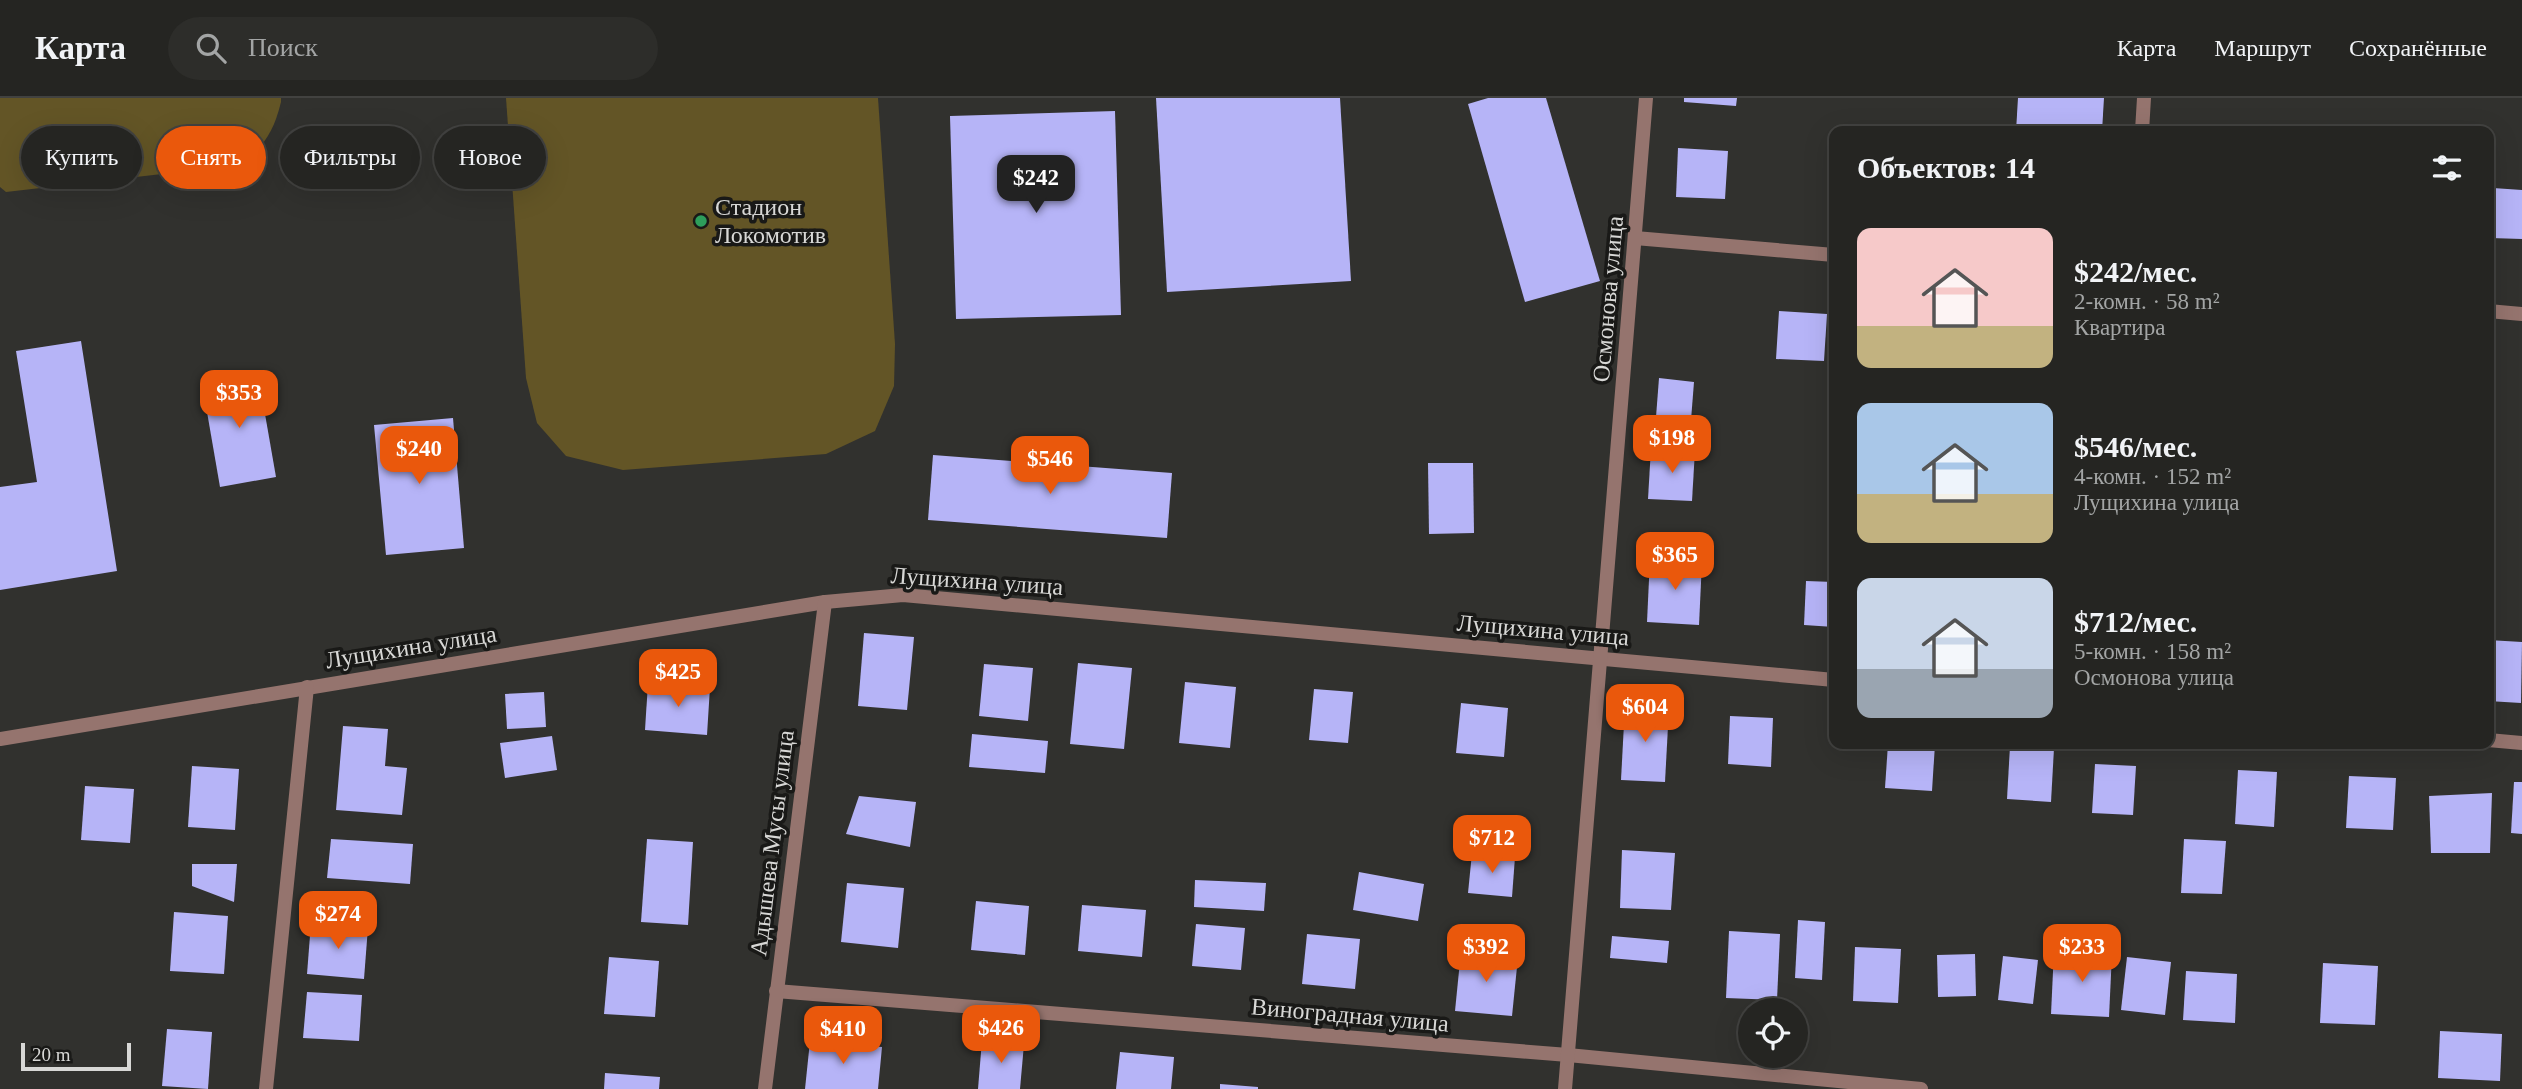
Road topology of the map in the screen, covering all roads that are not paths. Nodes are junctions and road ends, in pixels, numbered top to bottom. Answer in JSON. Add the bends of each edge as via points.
{"nodes":[{"id":1,"x":1646,"y":98,"type":"edge"},
{"id":2,"x":2144,"y":98,"type":"edge"},
{"id":3,"x":2142,"y":126,"type":"edge"},
{"id":4,"x":1635,"y":238,"type":"junction"},
{"id":5,"x":1829,"y":255,"type":"edge"},
{"id":6,"x":2494,"y":312,"type":"edge"},
{"id":7,"x":2522,"y":314,"type":"edge"},
{"id":8,"x":825,"y":602,"type":"junction"},
{"id":9,"x":1602,"y":659,"type":"junction"},
{"id":10,"x":1829,"y":680,"type":"edge"},
{"id":11,"x":307,"y":687,"type":"junction"},
{"id":12,"x":0,"y":739,"type":"edge"},
{"id":13,"x":2494,"y":741,"type":"edge"},
{"id":14,"x":2522,"y":743,"type":"edge"},
{"id":15,"x":776,"y":991,"type":"junction"},
{"id":16,"x":1568,"y":1055,"type":"junction"},
{"id":17,"x":266,"y":1089,"type":"edge"},
{"id":18,"x":765,"y":1089,"type":"edge"},
{"id":19,"x":1565,"y":1089,"type":"edge"},
{"id":20,"x":1920,"y":1089,"type":"edge"}],
"edges":[{"from":1,"to":4,"type":"street","name":"Осмонова улица"},
{"from":2,"to":3,"type":"street"},
{"from":4,"to":5,"type":"street"},
{"from":4,"to":9,"type":"street","name":"Осмонова улица"},
{"from":6,"to":7,"type":"street"},
{"from":8,"to":9,"type":"street","name":"Лущихина улица","via":[[903,595]]},
{"from":8,"to":11,"type":"street","name":"Лущихина улица"},
{"from":8,"to":15,"type":"street","name":"Адышева Мусы улица"},
{"from":9,"to":10,"type":"street","name":"Лущихина улица"},
{"from":9,"to":16,"type":"street","name":"Осмонова улица"},
{"from":11,"to":12,"type":"street","name":"Лущихина улица"},
{"from":11,"to":17,"type":"street"},
{"from":13,"to":14,"type":"street"},
{"from":15,"to":16,"type":"street","name":"Виноградная улица"},
{"from":15,"to":18,"type":"street","name":"Адышева Мусы улица"},
{"from":16,"to":19,"type":"street","name":"Осмонова улица"},
{"from":16,"to":20,"type":"street","name":"Виноградная улица"}]}
